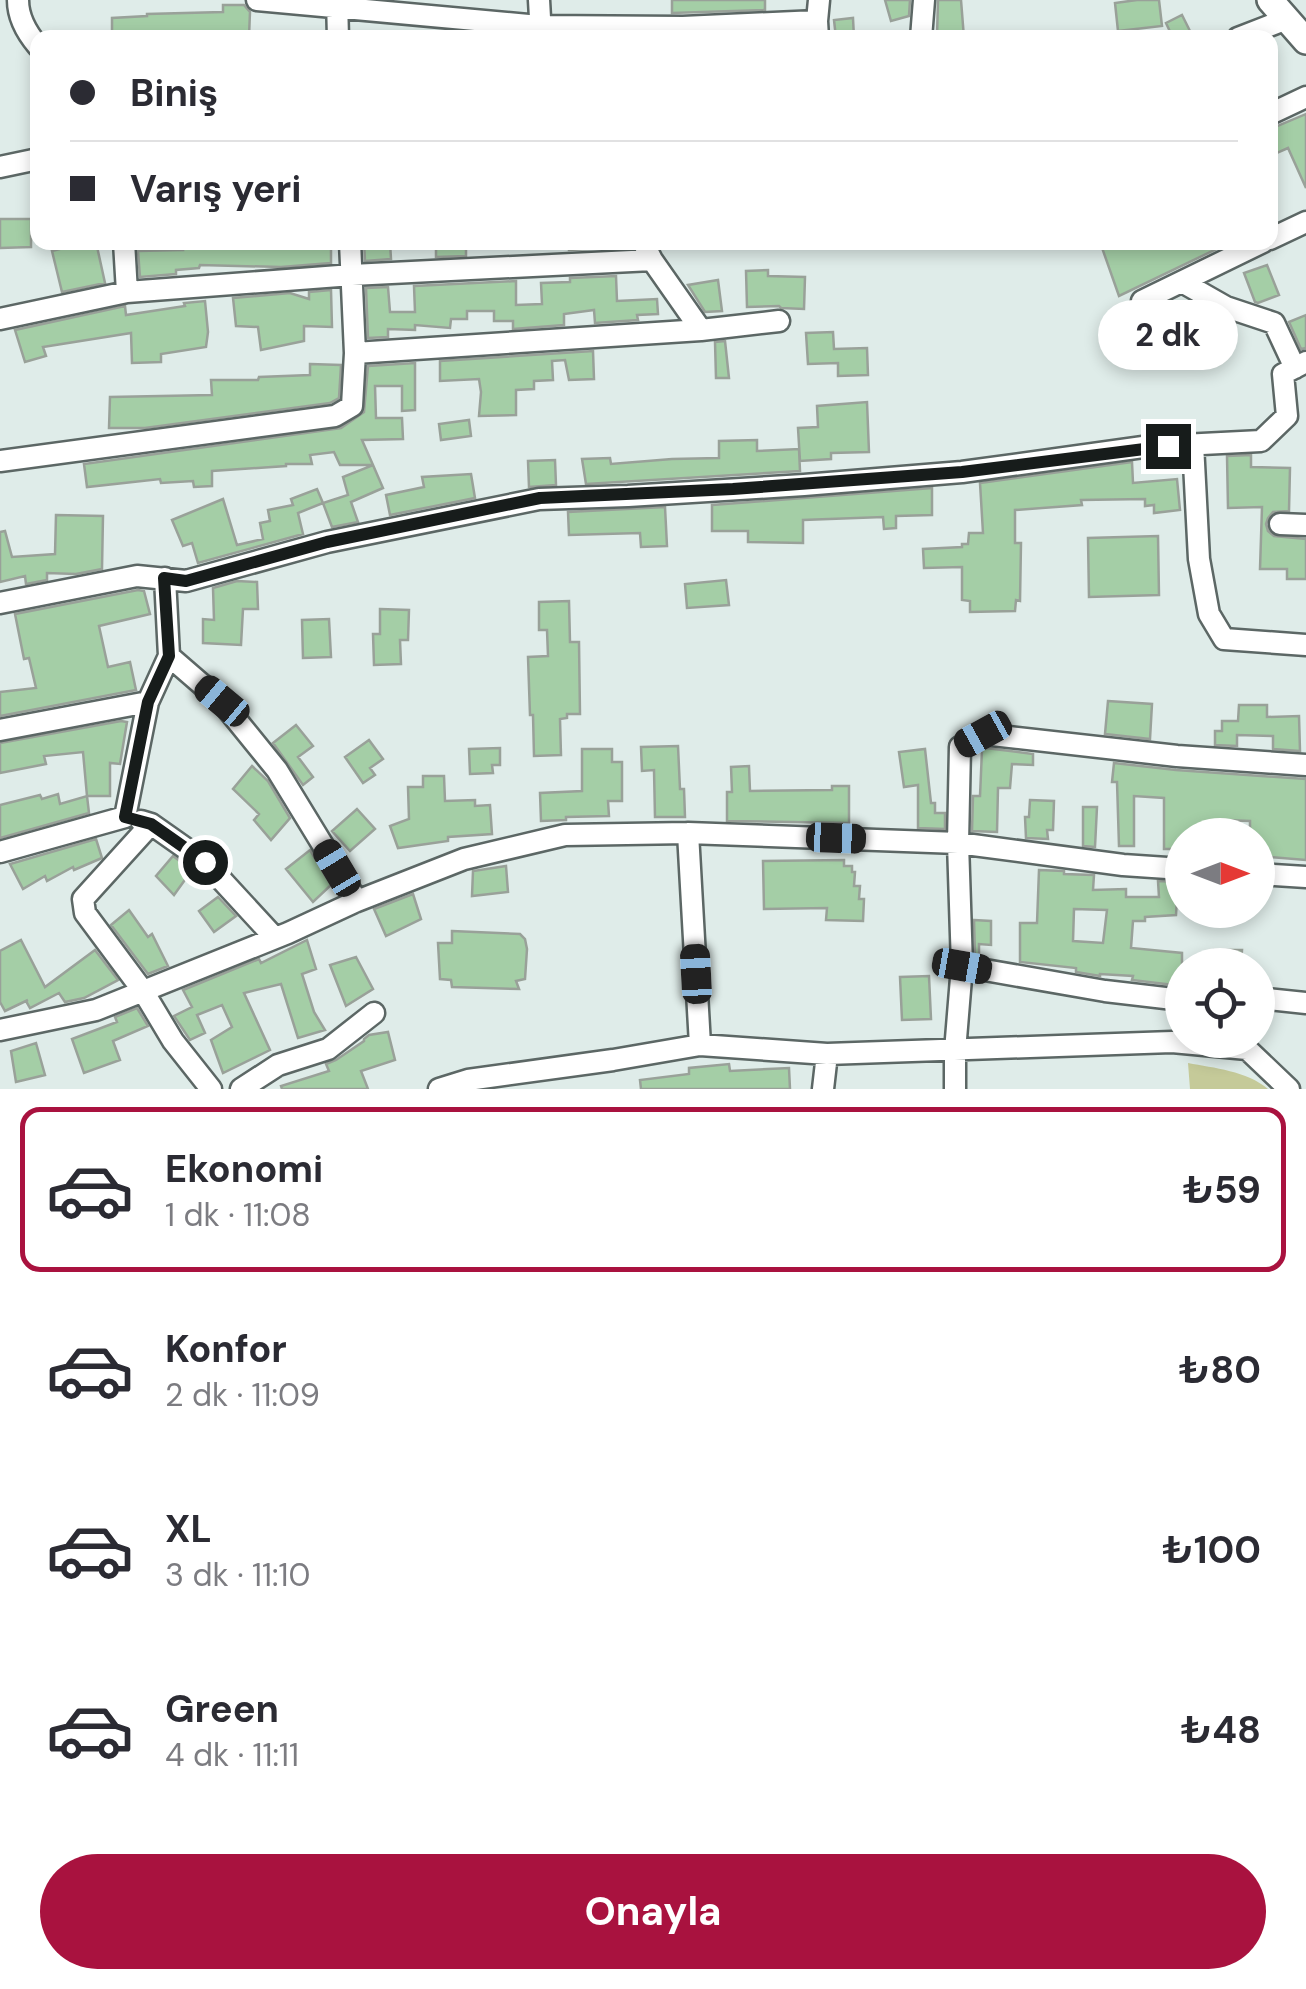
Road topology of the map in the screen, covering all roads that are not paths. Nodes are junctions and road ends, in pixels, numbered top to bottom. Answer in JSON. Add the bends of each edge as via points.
{"nodes":[{"id":1,"x":18,"y":0,"type":"edge"},
{"id":2,"x":258,"y":0,"type":"edge"},
{"id":3,"x":539,"y":0,"type":"edge"},
{"id":4,"x":924,"y":0,"type":"edge"},
{"id":5,"x":337,"y":3,"type":"edge"},
{"id":6,"x":1278,"y":10,"type":"edge"},
{"id":7,"x":818,"y":19,"type":"edge"},
{"id":8,"x":338,"y":30,"type":"edge"},
{"id":9,"x":526,"y":30,"type":"edge"},
{"id":10,"x":540,"y":30,"type":"edge"},
{"id":11,"x":597,"y":30,"type":"edge"},
{"id":12,"x":922,"y":30,"type":"edge"},
{"id":13,"x":1249,"y":30,"type":"edge"},
{"id":14,"x":30,"y":36,"type":"edge"},
{"id":15,"x":1306,"y":41,"type":"edge"},
{"id":16,"x":1306,"y":96,"type":"edge"},
{"id":17,"x":1278,"y":110,"type":"edge"},
{"id":18,"x":30,"y":161,"type":"edge"},
{"id":19,"x":0,"y":167,"type":"edge"},
{"id":20,"x":1306,"y":222,"type":"edge"},
{"id":21,"x":1278,"y":236,"type":"edge"},
{"id":22,"x":124,"y":250,"type":"edge"},
{"id":23,"x":350,"y":250,"type":"edge"},
{"id":24,"x":1248,"y":250,"type":"edge"},
{"id":25,"x":647,"y":251,"type":"edge"},
{"id":26,"x":352,"y":275,"type":"junction"},
{"id":27,"x":1182,"y":282,"type":"junction"},
{"id":28,"x":127,"y":292,"type":"junction"},
{"id":29,"x":1142,"y":301,"type":"dead end"},
{"id":30,"x":0,"y":319,"type":"edge"},
{"id":31,"x":779,"y":320,"type":"dead end"},
{"id":32,"x":701,"y":330,"type":"junction"},
{"id":33,"x":355,"y":353,"type":"junction"},
{"id":34,"x":1300,"y":365,"type":"edge"},
{"id":35,"x":1296,"y":408,"type":"edge"},
{"id":36,"x":1193,"y":444,"type":"junction"},
{"id":37,"x":0,"y":461,"type":"edge"},
{"id":38,"x":1280,"y":524,"type":"dead end"},
{"id":39,"x":1306,"y":525,"type":"edge"},
{"id":40,"x":164,"y":578,"type":"junction"},
{"id":41,"x":0,"y":603,"type":"edge"},
{"id":42,"x":1306,"y":645,"type":"edge"},
{"id":43,"x":169,"y":656,"type":"junction"},
{"id":44,"x":148,"y":702,"type":"junction"},
{"id":45,"x":0,"y":730,"type":"edge"},
{"id":46,"x":1306,"y":765,"type":"edge"},
{"id":47,"x":125,"y":817,"type":"junction"},
{"id":48,"x":151,"y":824,"type":"junction"},
{"id":49,"x":688,"y":832,"type":"junction"},
{"id":50,"x":958,"y":843,"type":"junction"},
{"id":51,"x":0,"y":852,"type":"edge"},
{"id":52,"x":1165,"y":868,"type":"edge"},
{"id":53,"x":1275,"y":875,"type":"edge"},
{"id":54,"x":1306,"y":877,"type":"edge"},
{"id":55,"x":357,"y":900,"type":"junction"},
{"id":56,"x":276,"y":938,"type":"junction"},
{"id":57,"x":962,"y":966,"type":"junction"},
{"id":58,"x":143,"y":991,"type":"junction"},
{"id":59,"x":1165,"y":998,"type":"edge"},
{"id":60,"x":1275,"y":1000,"type":"edge"},
{"id":61,"x":1306,"y":1003,"type":"edge"},
{"id":62,"x":374,"y":1013,"type":"dead end"},
{"id":63,"x":0,"y":1030,"type":"edge"},
{"id":64,"x":1165,"y":1042,"type":"edge"},
{"id":65,"x":700,"y":1045,"type":"junction"},
{"id":66,"x":955,"y":1050,"type":"junction"},
{"id":67,"x":827,"y":1054,"type":"junction"},
{"id":68,"x":1257,"y":1058,"type":"edge"},
{"id":69,"x":212,"y":1089,"type":"edge"},
{"id":70,"x":242,"y":1089,"type":"edge"},
{"id":71,"x":439,"y":1089,"type":"edge"},
{"id":72,"x":823,"y":1089,"type":"edge"},
{"id":73,"x":955,"y":1089,"type":"edge"},
{"id":74,"x":1289,"y":1089,"type":"edge"}],
"edges":[{"from":1,"to":14,"type":"street"},
{"from":2,"to":5,"type":"street"},
{"from":3,"to":10,"type":"street"},
{"from":4,"to":12,"type":"street"},
{"from":5,"to":8,"type":"street"},
{"from":5,"to":9,"type":"street"},
{"from":6,"to":13,"type":"street"},
{"from":6,"to":15,"type":"street"},
{"from":7,"to":11,"type":"street"},
{"from":16,"to":17,"type":"street"},
{"from":18,"to":19,"type":"street"},
{"from":20,"to":21,"type":"street"},
{"from":22,"to":28,"type":"street"},
{"from":23,"to":26,"type":"street"},
{"from":24,"to":27,"type":"street"},
{"from":25,"to":26,"type":"street","via":[[510,268]]},
{"from":25,"to":32,"type":"street"},
{"from":26,"to":28,"type":"street"},
{"from":26,"to":33,"type":"street"},
{"from":27,"to":29,"type":"street"},
{"from":27,"to":34,"type":"street","via":[[1226,308],[1274,323]]},
{"from":28,"to":30,"type":"street"},
{"from":31,"to":32,"type":"street"},
{"from":32,"to":33,"type":"street"},
{"from":33,"to":37,"type":"street","via":[[352,406],[335,416]]},
{"from":34,"to":35,"type":"street","via":[[1284,374]]},
{"from":35,"to":36,"type":"street","via":[[1261,441]]},
{"from":36,"to":40,"type":"street","via":[[942,473],[540,498],[327,542],[186,581]]},
{"from":36,"to":42,"type":"street","via":[[1209,614],[1224,640]]},
{"from":38,"to":39,"type":"street"},
{"from":40,"to":41,"type":"street","via":[[137,576]]},
{"from":40,"to":43,"type":"street"},
{"from":43,"to":44,"type":"street"},
{"from":43,"to":55,"type":"street","via":[[222,701],[277,770]]},
{"from":44,"to":45,"type":"street"},
{"from":44,"to":47,"type":"street"},
{"from":46,"to":50,"type":"street","via":[[983,734],[960,747]]},
{"from":47,"to":48,"type":"street"},
{"from":47,"to":51,"type":"street"},
{"from":48,"to":56,"type":"street","via":[[205,862]]},
{"from":48,"to":58,"type":"street","via":[[83,899],[85,913]]},
{"from":49,"to":50,"type":"street"},
{"from":49,"to":55,"type":"street","via":[[565,836],[464,859]]},
{"from":49,"to":65,"type":"street"},
{"from":50,"to":52,"type":"street"},
{"from":50,"to":57,"type":"street"},
{"from":53,"to":54,"type":"street"},
{"from":55,"to":56,"type":"street"},
{"from":56,"to":58,"type":"street"},
{"from":57,"to":59,"type":"street"},
{"from":57,"to":66,"type":"street"},
{"from":58,"to":63,"type":"street","via":[[96,1010]]},
{"from":58,"to":69,"type":"street"},
{"from":60,"to":61,"type":"street"},
{"from":62,"to":70,"type":"street","via":[[328,1049],[278,1065]]},
{"from":64,"to":66,"type":"street"},
{"from":65,"to":67,"type":"street"},
{"from":65,"to":71,"type":"street"},
{"from":66,"to":67,"type":"street"},
{"from":66,"to":73,"type":"street"},
{"from":67,"to":72,"type":"street"},
{"from":68,"to":74,"type":"street"}]}
